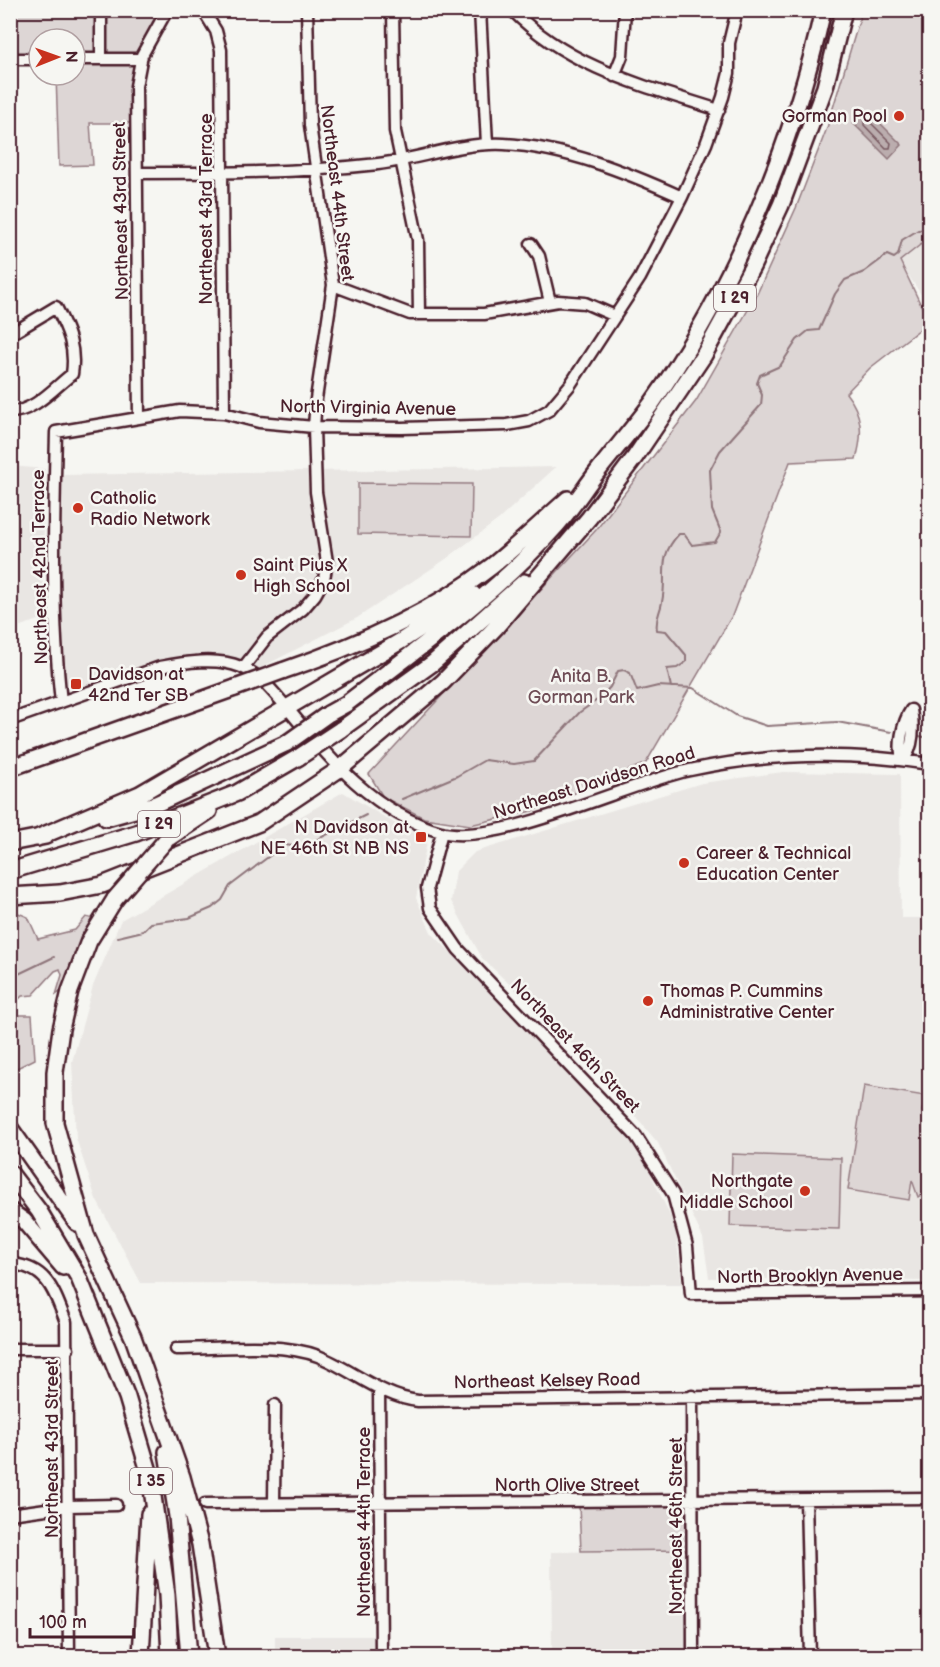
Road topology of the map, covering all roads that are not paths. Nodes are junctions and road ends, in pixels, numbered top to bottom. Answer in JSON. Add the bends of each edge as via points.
{"nodes":[{"id":1,"x":100,"y":10,"type":"edge"},
{"id":2,"x":167,"y":10,"type":"edge"},
{"id":3,"x":203,"y":10,"type":"edge"},
{"id":4,"x":307,"y":10,"type":"edge"},
{"id":5,"x":393,"y":10,"type":"edge"},
{"id":6,"x":512,"y":10,"type":"edge"},
{"id":7,"x":625,"y":10,"type":"edge"},
{"id":8,"x":737,"y":10,"type":"edge"},
{"id":9,"x":823,"y":10,"type":"edge"},
{"id":10,"x":844,"y":10,"type":"edge"},
{"id":11,"x":480,"y":11,"type":"edge"},
{"id":12,"x":10,"y":59,"type":"edge"},
{"id":13,"x":27,"y":59,"type":"edge"},
{"id":14,"x":87,"y":59,"type":"edge"},
{"id":15,"x":101,"y":59,"type":"junction"},
{"id":16,"x":141,"y":59,"type":"junction"},
{"id":17,"x":614,"y":76,"type":"junction"},
{"id":18,"x":718,"y":110,"type":"junction"},
{"id":19,"x":487,"y":144,"type":"junction"},
{"id":20,"x":400,"y":161,"type":"junction"},
{"id":21,"x":315,"y":171,"type":"junction"},
{"id":22,"x":137,"y":173,"type":"junction"},
{"id":23,"x":222,"y":173,"type":"junction"},
{"id":24,"x":682,"y":197,"type":"junction"},
{"id":25,"x":531,"y":244,"type":"dead end"},
{"id":26,"x":333,"y":285,"type":"junction"},
{"id":27,"x":550,"y":302,"type":"junction"},
{"id":28,"x":419,"y":314,"type":"junction"},
{"id":29,"x":615,"y":316,"type":"junction"},
{"id":30,"x":10,"y":331,"type":"edge"},
{"id":31,"x":10,"y":412,"type":"edge"},
{"id":32,"x":224,"y":413,"type":"junction"},
{"id":33,"x":139,"y":418,"type":"junction"},
{"id":34,"x":314,"y":427,"type":"junction"},
{"id":35,"x":56,"y":432,"type":"joint"},
{"id":36,"x":595,"y":475,"type":"junction"},
{"id":37,"x":561,"y":551,"type":"junction"},
{"id":38,"x":507,"y":575,"type":"junction"},
{"id":39,"x":243,"y":668,"type":"junction"},
{"id":40,"x":61,"y":702,"type":"junction"},
{"id":41,"x":288,"y":709,"type":"junction"},
{"id":42,"x":10,"y":720,"type":"edge"},
{"id":43,"x":930,"y":764,"type":"edge"},
{"id":44,"x":10,"y":768,"type":"edge"},
{"id":45,"x":341,"y":768,"type":"junction"},
{"id":46,"x":237,"y":793,"type":"junction"},
{"id":47,"x":442,"y":832,"type":"junction"},
{"id":48,"x":37,"y":838,"type":"junction"},
{"id":49,"x":10,"y":843,"type":"edge"},
{"id":50,"x":10,"y":871,"type":"edge"},
{"id":51,"x":10,"y":896,"type":"edge"},
{"id":52,"x":10,"y":1128,"type":"edge"},
{"id":53,"x":10,"y":1173,"type":"edge"},
{"id":54,"x":10,"y":1211,"type":"edge"},
{"id":55,"x":86,"y":1235,"type":"junction"},
{"id":56,"x":14,"y":1264,"type":"edge"},
{"id":57,"x":930,"y":1292,"type":"edge"},
{"id":58,"x":692,"y":1294,"type":"joint"},
{"id":59,"x":94,"y":1315,"type":"junction"},
{"id":60,"x":10,"y":1349,"type":"edge"},
{"id":61,"x":68,"y":1349,"type":"junction"},
{"id":62,"x":176,"y":1349,"type":"dead end"},
{"id":63,"x":379,"y":1388,"type":"junction"},
{"id":64,"x":930,"y":1394,"type":"edge"},
{"id":65,"x":692,"y":1396,"type":"junction"},
{"id":66,"x":275,"y":1405,"type":"dead end"},
{"id":67,"x":162,"y":1425,"type":"junction"},
{"id":68,"x":150,"y":1475,"type":"junction"},
{"id":69,"x":930,"y":1498,"type":"edge"},
{"id":70,"x":806,"y":1500,"type":"junction"},
{"id":71,"x":692,"y":1501,"type":"junction"},
{"id":72,"x":381,"y":1502,"type":"junction"},
{"id":73,"x":274,"y":1503,"type":"junction"},
{"id":74,"x":205,"y":1504,"type":"dead end"},
{"id":75,"x":116,"y":1505,"type":"dead end"},
{"id":76,"x":68,"y":1506,"type":"junction"},
{"id":77,"x":10,"y":1514,"type":"edge"},
{"id":78,"x":69,"y":1656,"type":"edge"},
{"id":79,"x":141,"y":1656,"type":"edge"},
{"id":80,"x":170,"y":1656,"type":"edge"},
{"id":81,"x":189,"y":1656,"type":"edge"},
{"id":82,"x":217,"y":1656,"type":"edge"},
{"id":83,"x":381,"y":1656,"type":"edge"},
{"id":84,"x":693,"y":1656,"type":"edge"},
{"id":85,"x":810,"y":1656,"type":"edge"}],
"edges":[{"from":1,"to":15,"type":"street"},
{"from":2,"to":16,"type":"street","name":"Northeast 43rd Street"},
{"from":3,"to":23,"type":"street","name":"Northeast 43rd Terrace","via":[[216,31],[221,50]]},
{"from":4,"to":21,"type":"street","name":"Northeast 44th Street"},
{"from":5,"to":20,"type":"street","via":[[393,114]]},
{"from":6,"to":17,"type":"street","via":[[559,50]]},
{"from":7,"to":17,"type":"street","via":[[622,56]]},
{"from":8,"to":18,"type":"street","via":[[729,43],[729,74]]},
{"from":9,"to":36,"type":"highway","number":"I 29","via":[[784,147],[729,271],[652,403]]},
{"from":10,"to":37,"type":"highway","number":"I 29","via":[[825,87],[781,205],[752,267],[704,355],[635,458]]},
{"from":11,"to":19,"type":"street"},
{"from":12,"to":13,"type":"street"},
{"from":14,"to":15,"type":"street"},
{"from":15,"to":16,"type":"street"},
{"from":16,"to":22,"type":"street","name":"Northeast 43rd Street","via":[[136,86]]},
{"from":17,"to":18,"type":"street"},
{"from":18,"to":24,"type":"street"},
{"from":19,"to":20,"type":"street"},
{"from":19,"to":24,"type":"street","via":[[583,159],[636,176]]},
{"from":20,"to":21,"type":"street"},
{"from":20,"to":28,"type":"street","via":[[418,240]]},
{"from":21,"to":23,"type":"street"},
{"from":21,"to":26,"type":"street","name":"Northeast 44th Street"},
{"from":22,"to":23,"type":"street"},
{"from":22,"to":33,"type":"street","name":"Northeast 43rd Street"},
{"from":23,"to":32,"type":"street","name":"Northeast 43rd Terrace"},
{"from":24,"to":29,"type":"street","via":[[640,278]]},
{"from":25,"to":27,"type":"street","via":[[539,256]]},
{"from":26,"to":28,"type":"street","via":[[378,304]]},
{"from":26,"to":34,"type":"street","name":"Northeast 44th Street"},
{"from":27,"to":28,"type":"street","via":[[484,314]]},
{"from":27,"to":29,"type":"street","via":[[585,303]]},
{"from":29,"to":34,"type":"street","name":"North Virginia Avenue","via":[[557,403],[538,417],[507,425]]},
{"from":30,"to":31,"type":"street","via":[[56,307],[73,344],[74,358],[72,374],[37,403]]},
{"from":32,"to":33,"type":"street","name":"North Virginia Avenue","via":[[180,411]]},
{"from":32,"to":34,"type":"street","name":"North Virginia Avenue","via":[[259,422]]},
{"from":33,"to":35,"type":"street","name":"North Virginia Avenue"},
{"from":34,"to":39,"type":"street","name":"Northeast 44th Street","via":[[316,492],[328,554],[324,579],[310,602],[267,637]]},
{"from":35,"to":40,"type":"street","name":"Northeast 42nd Terrace","via":[[53,585]]},
{"from":36,"to":38,"type":"highway","number":"I 29","via":[[557,525]]},
{"from":36,"to":44,"type":"highway","bridge":true,"via":[[491,567],[459,589],[360,642]]},
{"from":37,"to":45,"type":"highway","via":[[442,682]]},
{"from":37,"to":46,"type":"highway","number":"I 29","bridge":true,"via":[[434,663],[340,730]]},
{"from":38,"to":41,"type":"highway"},
{"from":38,"to":48,"type":"highway","number":"I 29","bridge":true,"via":[[465,613],[346,704],[287,742],[156,804]]},
{"from":39,"to":40,"type":"street","name":"Northeast Davidson Road","via":[[209,662],[180,663],[135,674]]},
{"from":39,"to":41,"type":"street","name":"Northeast Davidson Road","via":[[255,674]]},
{"from":40,"to":42,"type":"street","name":"Northeast Davidson Road"},
{"from":41,"to":45,"type":"street","name":"Northeast Davidson Road"},
{"from":41,"to":48,"type":"highway","via":[[126,801]]},
{"from":43,"to":47,"type":"street","name":"Northeast Davidson Road","via":[[793,756],[720,764],[653,779],[515,826],[481,833]]},
{"from":45,"to":47,"type":"street","name":"Northeast Davidson Road","via":[[379,803],[404,818]]},
{"from":45,"to":51,"type":"highway","via":[[259,823],[191,851],[102,885]]},
{"from":46,"to":50,"type":"highway","number":"I 29","via":[[136,833]]},
{"from":46,"to":55,"type":"highway","bridge":true,"via":[[167,839],[115,899],[89,941],[70,991],[55,1072],[56,1123]]},
{"from":47,"to":58,"type":"street","name":"Northeast 46th Street","via":[[427,888],[430,908],[458,949],[636,1136],[673,1194],[687,1246]]},
{"from":48,"to":49,"type":"highway","number":"I 29"},
{"from":52,"to":55,"type":"highway","number":"I 35"},
{"from":53,"to":59,"type":"highway","number":"I 35","via":[[39,1211],[79,1278]]},
{"from":54,"to":59,"type":"highway","via":[[59,1261]]},
{"from":55,"to":67,"type":"highway","number":"I 35","via":[[133,1337]]},
{"from":56,"to":61,"type":"street","name":"Northeast 43rd Street","via":[[33,1267],[51,1289],[66,1322]]},
{"from":57,"to":58,"type":"street","name":"North Brooklyn Avenue"},
{"from":59,"to":68,"type":"highway","number":"I 35","via":[[127,1397]]},
{"from":60,"to":61,"type":"street"},
{"from":61,"to":76,"type":"street","name":"Northeast 43rd Street"},
{"from":62,"to":63,"type":"street","name":"Northeast Kelsey Road","via":[[305,1352]]},
{"from":63,"to":65,"type":"street","name":"Northeast Kelsey Road","via":[[417,1401]]},
{"from":63,"to":72,"type":"street","name":"Northeast 44th Terrace"},
{"from":64,"to":65,"type":"street","name":"Northeast Kelsey Road"},
{"from":65,"to":71,"type":"street","name":"Northeast 46th Street"},
{"from":66,"to":73,"type":"street"},
{"from":67,"to":81,"type":"highway","number":"I 35","via":[[177,1516]]},
{"from":67,"to":82,"type":"highway","via":[[174,1450],[194,1517]]},
{"from":68,"to":79,"type":"highway"},
{"from":68,"to":80,"type":"highway","number":"I 35","via":[[167,1595]]},
{"from":69,"to":70,"type":"street","name":"North Olive Street"},
{"from":70,"to":71,"type":"street","name":"North Olive Street"},
{"from":70,"to":85,"type":"street"},
{"from":71,"to":72,"type":"street","name":"North Olive Street"},
{"from":71,"to":84,"type":"street","name":"Northeast 46th Street"},
{"from":72,"to":73,"type":"street","name":"North Olive Street"},
{"from":72,"to":83,"type":"street","name":"Northeast 44th Terrace"},
{"from":73,"to":74,"type":"street","name":"North Olive Street"},
{"from":75,"to":76,"type":"street"},
{"from":76,"to":77,"type":"street"},
{"from":76,"to":78,"type":"street","name":"Northeast 43rd Street"}]}
